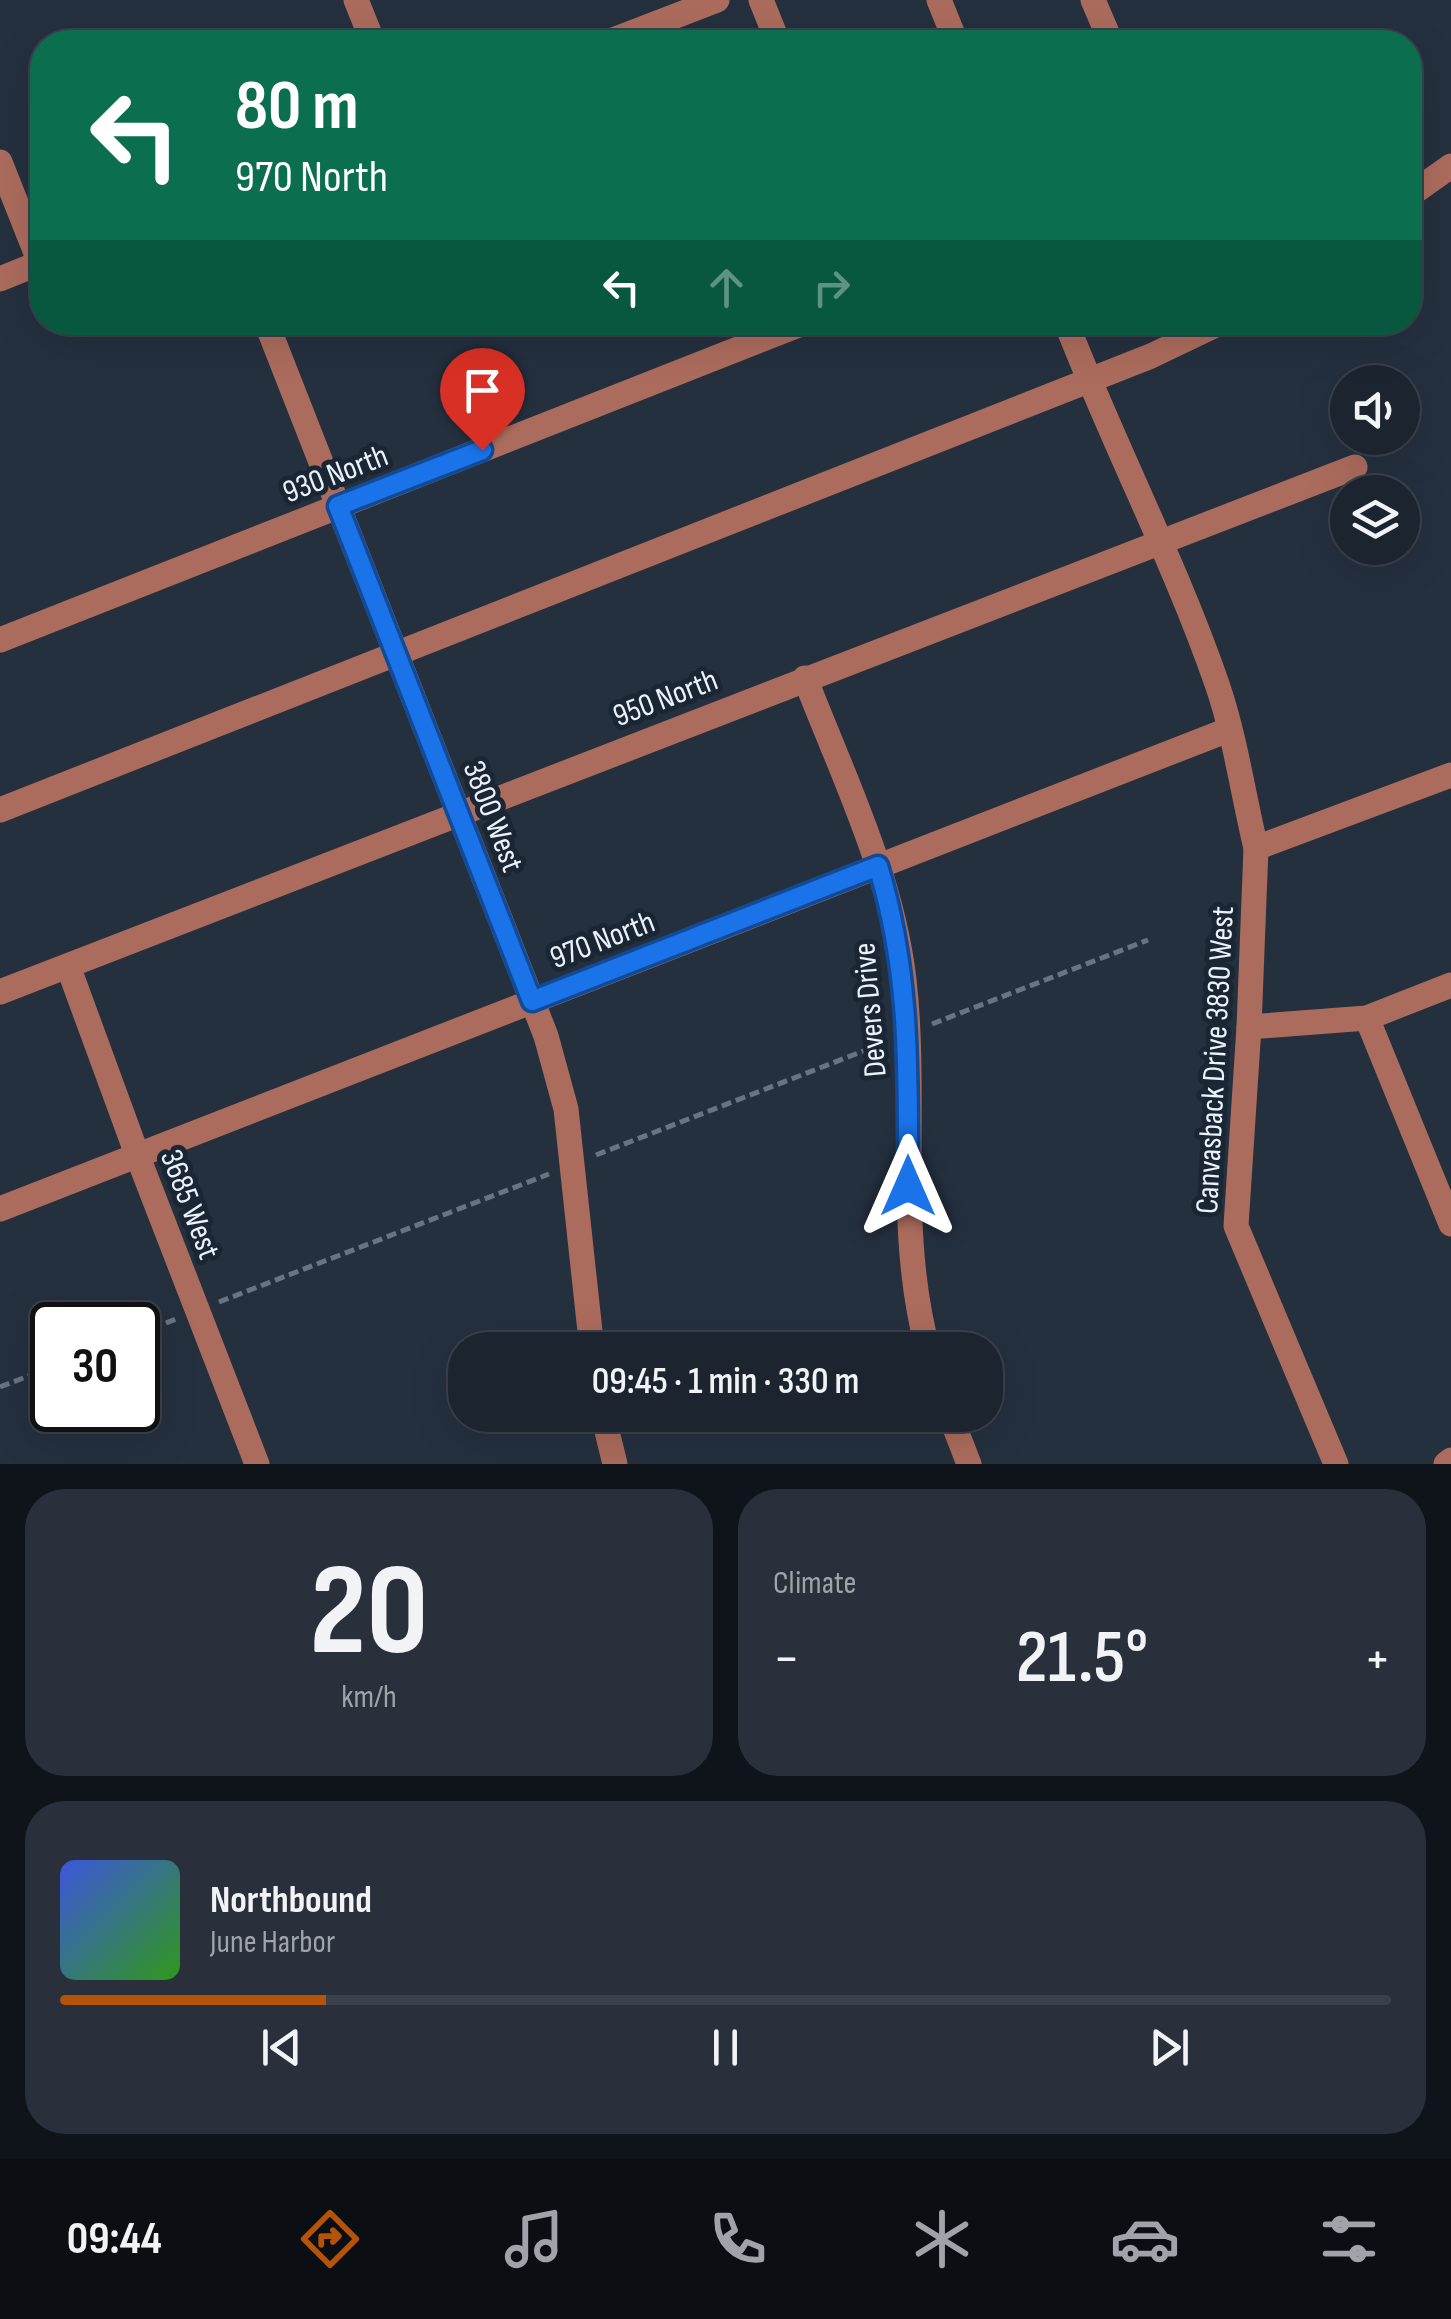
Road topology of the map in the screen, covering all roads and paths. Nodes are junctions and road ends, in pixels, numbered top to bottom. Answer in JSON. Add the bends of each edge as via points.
{"nodes":[{"id":1,"x":356,"y":0,"type":"edge"},
{"id":2,"x":717,"y":0,"type":"edge"},
{"id":3,"x":761,"y":0,"type":"edge"},
{"id":4,"x":939,"y":0,"type":"edge"},
{"id":5,"x":1093,"y":0,"type":"edge"},
{"id":6,"x":368,"y":30,"type":"edge"},
{"id":7,"x":639,"y":30,"type":"edge"},
{"id":8,"x":773,"y":30,"type":"edge"},
{"id":9,"x":951,"y":30,"type":"edge"},
{"id":10,"x":1106,"y":30,"type":"edge"},
{"id":11,"x":0,"y":162,"type":"edge"},
{"id":12,"x":1451,"y":166,"type":"edge"},
{"id":13,"x":1422,"y":187,"type":"edge"},
{"id":14,"x":30,"y":236,"type":"edge"},
{"id":15,"x":30,"y":267,"type":"edge"},
{"id":16,"x":0,"y":279,"type":"edge"},
{"id":17,"x":271,"y":335,"type":"edge"},
{"id":18,"x":773,"y":335,"type":"edge"},
{"id":19,"x":1071,"y":335,"type":"edge"},
{"id":20,"x":1192,"y":335,"type":"edge"},
{"id":21,"x":1088,"y":381,"type":"junction"},
{"id":22,"x":1356,"y":467,"type":"dead end"},
{"id":23,"x":338,"y":506,"type":"junction"},
{"id":24,"x":1160,"y":541,"type":"junction"},
{"id":25,"x":0,"y":640,"type":"edge"},
{"id":26,"x":395,"y":653,"type":"junction"},
{"id":27,"x":805,"y":678,"type":"junction"},
{"id":28,"x":1228,"y":730,"type":"junction"},
{"id":29,"x":1451,"y":775,"type":"edge"},
{"id":30,"x":0,"y":810,"type":"edge"},
{"id":31,"x":458,"y":813,"type":"junction"},
{"id":32,"x":1256,"y":848,"type":"junction"},
{"id":33,"x":878,"y":866,"type":"junction"},
{"id":34,"x":1148,"y":940,"type":"dead end"},
{"id":35,"x":68,"y":966,"type":"junction"},
{"id":36,"x":1451,"y":985,"type":"edge"},
{"id":37,"x":0,"y":992,"type":"edge"},
{"id":38,"x":532,"y":1001,"type":"junction"},
{"id":39,"x":948,"y":1018,"type":"dead end"},
{"id":40,"x":1367,"y":1018,"type":"junction"},
{"id":41,"x":1249,"y":1027,"type":"junction"},
{"id":42,"x":866,"y":1050,"type":"dead end"},
{"id":43,"x":601,"y":1153,"type":"dead end"},
{"id":44,"x":138,"y":1156,"type":"junction"},
{"id":45,"x":546,"y":1175,"type":"dead end"},
{"id":46,"x":0,"y":1209,"type":"edge"},
{"id":47,"x":1451,"y":1224,"type":"edge"},
{"id":48,"x":227,"y":1298,"type":"dead end"},
{"id":49,"x":168,"y":1322,"type":"dead end"},
{"id":50,"x":160,"y":1325,"type":"edge"},
{"id":51,"x":590,"y":1332,"type":"edge"},
{"id":52,"x":924,"y":1332,"type":"edge"},
{"id":53,"x":30,"y":1375,"type":"edge"},
{"id":54,"x":0,"y":1387,"type":"edge"},
{"id":55,"x":607,"y":1432,"type":"edge"},
{"id":56,"x":957,"y":1432,"type":"edge"},
{"id":57,"x":258,"y":1464,"type":"edge"},
{"id":58,"x":615,"y":1464,"type":"edge"},
{"id":59,"x":970,"y":1464,"type":"edge"},
{"id":60,"x":1336,"y":1464,"type":"edge"}],
"edges":[{"from":1,"to":6,"type":"street"},
{"from":2,"to":7,"type":"street"},
{"from":3,"to":8,"type":"street"},
{"from":4,"to":9,"type":"street"},
{"from":5,"to":10,"type":"street"},
{"from":11,"to":14,"type":"street"},
{"from":12,"to":13,"type":"street"},
{"from":15,"to":16,"type":"street"},
{"from":17,"to":23,"type":"street","name":"3800 West"},
{"from":18,"to":23,"type":"street","name":"930 North"},
{"from":19,"to":21,"type":"street","name":"Canvasback Drive 3830 West"},
{"from":20,"to":21,"type":"street"},
{"from":21,"to":24,"type":"street","name":"Canvasback Drive 3830 West"},
{"from":21,"to":26,"type":"street"},
{"from":22,"to":24,"type":"street","name":"950 North"},
{"from":23,"to":25,"type":"street","name":"930 North"},
{"from":23,"to":26,"type":"street","name":"3800 West"},
{"from":24,"to":27,"type":"street","name":"950 North"},
{"from":24,"to":28,"type":"street","name":"Canvasback Drive 3830 West","via":[[1218,687]]},
{"from":26,"to":30,"type":"street"},
{"from":26,"to":31,"type":"street","name":"3800 West"},
{"from":27,"to":31,"type":"street","name":"950 North"},
{"from":27,"to":33,"type":"street","name":"Devers Drive"},
{"from":28,"to":32,"type":"street","name":"Canvasback Drive 3830 West"},
{"from":28,"to":33,"type":"street","name":"970 North"},
{"from":29,"to":32,"type":"street"},
{"from":31,"to":35,"type":"street","name":"950 North"},
{"from":31,"to":38,"type":"street","name":"3800 West"},
{"from":32,"to":41,"type":"street","name":"Canvasback Drive 3830 West"},
{"from":33,"to":38,"type":"street","name":"970 North"},
{"from":33,"to":52,"type":"street","name":"Devers Drive","via":[[904,979],[909,1226]]},
{"from":34,"to":39,"type":"path"},
{"from":35,"to":37,"type":"street","name":"950 North"},
{"from":35,"to":44,"type":"street","name":"3685 West"},
{"from":36,"to":40,"type":"street"},
{"from":38,"to":44,"type":"street","name":"970 North"},
{"from":38,"to":51,"type":"street","name":"3800 West","via":[[566,1109]]},
{"from":40,"to":41,"type":"street"},
{"from":40,"to":47,"type":"street"},
{"from":41,"to":60,"type":"street","name":"Canvasback Drive 3830 West","via":[[1236,1226]]},
{"from":42,"to":43,"type":"path"},
{"from":44,"to":46,"type":"street","name":"970 North"},
{"from":44,"to":57,"type":"street","name":"3685 West"},
{"from":45,"to":48,"type":"path"},
{"from":49,"to":50,"type":"path"},
{"from":53,"to":54,"type":"path"},
{"from":55,"to":58,"type":"street"},
{"from":56,"to":59,"type":"street"}]}
